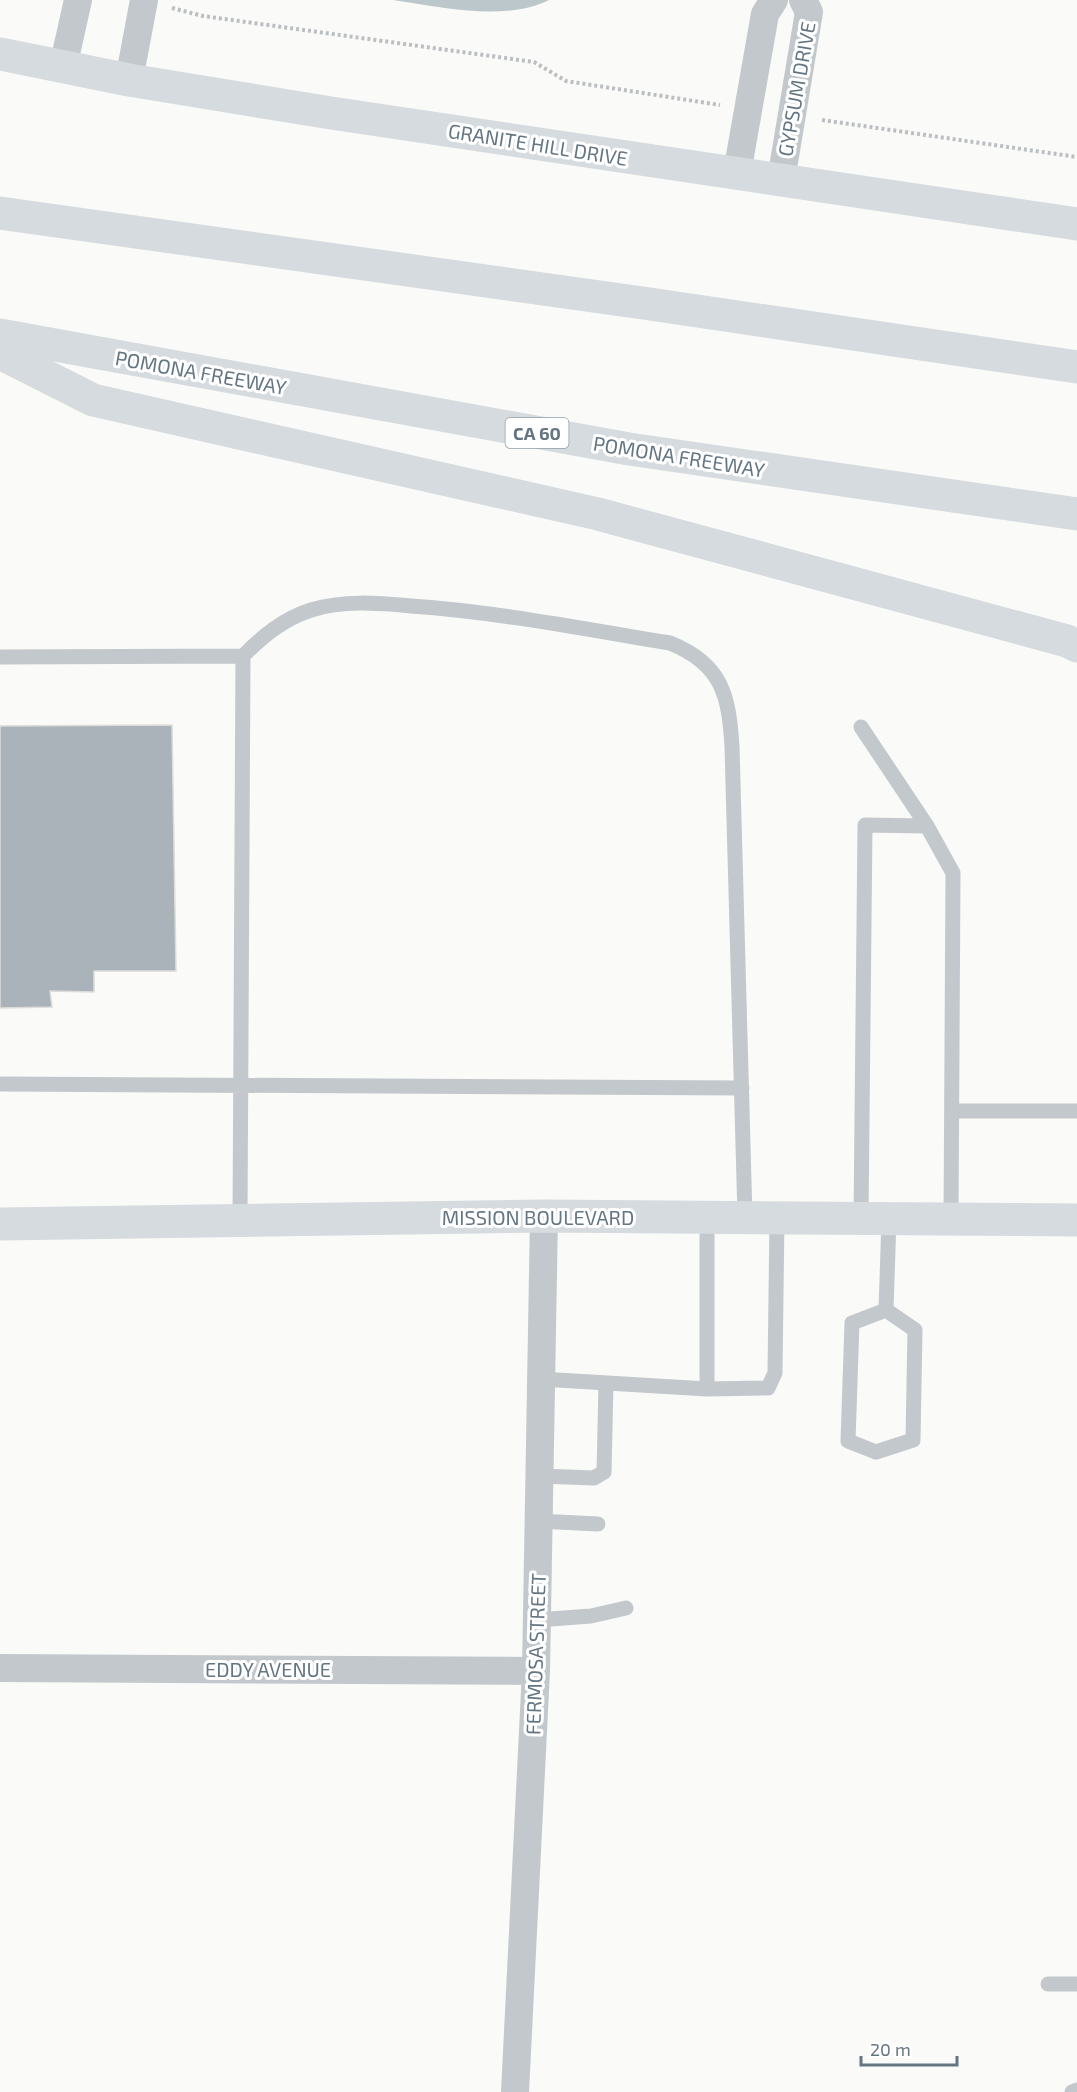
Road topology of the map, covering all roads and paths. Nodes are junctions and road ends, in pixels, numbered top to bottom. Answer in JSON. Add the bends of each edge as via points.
{"nodes":[{"id":1,"x":78,"y":0,"type":"edge"},
{"id":2,"x":144,"y":0,"type":"edge"},
{"id":3,"x":774,"y":0,"type":"edge"},
{"id":4,"x":803,"y":0,"type":"edge"},
{"id":5,"x":202,"y":16,"type":"dead end"},
{"id":6,"x":0,"y":54,"type":"edge"},
{"id":7,"x":63,"y":67,"type":"junction"},
{"id":8,"x":129,"y":80,"type":"junction"},
{"id":9,"x":691,"y":101,"type":"dead end"},
{"id":10,"x":839,"y":123,"type":"dead end"},
{"id":11,"x":1077,"y":157,"type":"edge"},
{"id":12,"x":738,"y":173,"type":"junction"},
{"id":13,"x":781,"y":180,"type":"junction"},
{"id":14,"x":0,"y":213,"type":"edge"},
{"id":15,"x":1077,"y":224,"type":"edge"},
{"id":16,"x":0,"y":335,"type":"edge"},
{"id":17,"x":0,"y":353,"type":"edge"},
{"id":18,"x":1077,"y":367,"type":"edge"},
{"id":19,"x":1077,"y":514,"type":"edge"},
{"id":20,"x":1077,"y":646,"type":"edge"},
{"id":21,"x":243,"y":656,"type":"junction"},
{"id":22,"x":0,"y":657,"type":"edge"},
{"id":23,"x":861,"y":727,"type":"dead end"},
{"id":24,"x":927,"y":826,"type":"junction"},
{"id":25,"x":0,"y":1084,"type":"edge"},
{"id":26,"x":241,"y":1085,"type":"junction"},
{"id":27,"x":742,"y":1088,"type":"junction"},
{"id":28,"x":953,"y":1111,"type":"junction"},
{"id":29,"x":1077,"y":1111,"type":"edge"},
{"id":30,"x":544,"y":1216,"type":"junction"},
{"id":31,"x":707,"y":1217,"type":"junction"},
{"id":32,"x":761,"y":1217,"type":"junction"},
{"id":33,"x":875,"y":1219,"type":"junction"},
{"id":34,"x":951,"y":1219,"type":"junction"},
{"id":35,"x":240,"y":1220,"type":"junction"},
{"id":36,"x":1077,"y":1220,"type":"edge"},
{"id":37,"x":0,"y":1224,"type":"edge"},
{"id":38,"x":886,"y":1310,"type":"junction"},
{"id":39,"x":541,"y":1379,"type":"junction"},
{"id":40,"x":606,"y":1383,"type":"junction"},
{"id":41,"x":707,"y":1389,"type":"junction"},
{"id":42,"x":539,"y":1476,"type":"junction"},
{"id":43,"x":538,"y":1521,"type":"junction"},
{"id":44,"x":598,"y":1524,"type":"dead end"},
{"id":45,"x":626,"y":1608,"type":"dead end"},
{"id":46,"x":537,"y":1620,"type":"junction"},
{"id":47,"x":0,"y":1668,"type":"edge"},
{"id":48,"x":536,"y":1671,"type":"junction"},
{"id":49,"x":1048,"y":1984,"type":"dead end"},
{"id":50,"x":1077,"y":1984,"type":"edge"},
{"id":51,"x":1077,"y":2090,"type":"edge"},
{"id":52,"x":515,"y":2092,"type":"edge"},
{"id":53,"x":1072,"y":2092,"type":"edge"}],
"edges":[{"from":1,"to":7,"type":"street"},
{"from":2,"to":8,"type":"street"},
{"from":3,"to":12,"type":"street","name":"GYPSUM DRIVE","via":[[765,14]]},
{"from":4,"to":13,"type":"street","name":"GYPSUM DRIVE","via":[[809,12]]},
{"from":5,"to":9,"type":"path","via":[[534,62],[566,81]]},
{"from":6,"to":7,"type":"main road","name":"GRANITE HILL DRIVE"},
{"from":7,"to":8,"type":"main road","name":"GRANITE HILL DRIVE"},
{"from":8,"to":12,"type":"main road","name":"GRANITE HILL DRIVE"},
{"from":10,"to":11,"type":"path"},
{"from":12,"to":13,"type":"main road","name":"GRANITE HILL DRIVE"},
{"from":13,"to":15,"type":"main road","name":"GRANITE HILL DRIVE"},
{"from":14,"to":18,"type":"main road"},
{"from":16,"to":19,"type":"main road","name":"POMONA FREEWAY","number":"CA 60","via":[[629,449]]},
{"from":17,"to":20,"type":"main road","via":[[93,400],[598,514]]},
{"from":21,"to":22,"type":"lane"},
{"from":21,"to":26,"type":"lane"},
{"from":21,"to":27,"type":"lane","via":[[265,634],[291,618],[336,604],[373,603],[454,609],[670,643],[702,660],[715,672],[730,718]]},
{"from":23,"to":24,"type":"lane"},
{"from":24,"to":28,"type":"lane","via":[[953,873]]},
{"from":24,"to":33,"type":"lane","via":[[865,825]]},
{"from":25,"to":26,"type":"lane"},
{"from":26,"to":27,"type":"lane"},
{"from":26,"to":35,"type":"lane"},
{"from":27,"to":32,"type":"lane"},
{"from":28,"to":29,"type":"lane"},
{"from":28,"to":34,"type":"lane"},
{"from":30,"to":31,"type":"main road","name":"MISSION BOULEVARD"},
{"from":30,"to":35,"type":"main road","name":"MISSION BOULEVARD"},
{"from":30,"to":39,"type":"street","name":"FERMOSA STREET"},
{"from":31,"to":32,"type":"main road","name":"MISSION BOULEVARD"},
{"from":31,"to":41,"type":"lane"},
{"from":32,"to":33,"type":"main road","name":"MISSION BOULEVARD"},
{"from":32,"to":41,"type":"lane","via":[[775,1373],[768,1388]]},
{"from":33,"to":34,"type":"main road","name":"MISSION BOULEVARD"},
{"from":33,"to":38,"type":"lane"},
{"from":34,"to":36,"type":"main road","name":"MISSION BOULEVARD"},
{"from":35,"to":37,"type":"main road","name":"MISSION BOULEVARD"},
{"from":38,"to":38,"type":"lane","via":[[852,1323],[848,1441],[876,1452],[913,1440],[915,1330]]},
{"from":39,"to":40,"type":"lane"},
{"from":39,"to":42,"type":"street","name":"FERMOSA STREET"},
{"from":40,"to":41,"type":"lane"},
{"from":40,"to":42,"type":"lane","via":[[604,1472],[594,1478]]},
{"from":42,"to":43,"type":"street","name":"FERMOSA STREET"},
{"from":43,"to":44,"type":"lane"},
{"from":43,"to":46,"type":"street","name":"FERMOSA STREET"},
{"from":45,"to":46,"type":"lane","via":[[591,1616]]},
{"from":46,"to":48,"type":"street","name":"FERMOSA STREET"},
{"from":47,"to":48,"type":"street","name":"EDDY AVENUE"},
{"from":48,"to":52,"type":"street","name":"FERMOSA STREET"},
{"from":49,"to":50,"type":"lane"},
{"from":51,"to":53,"type":"lane"}]}
